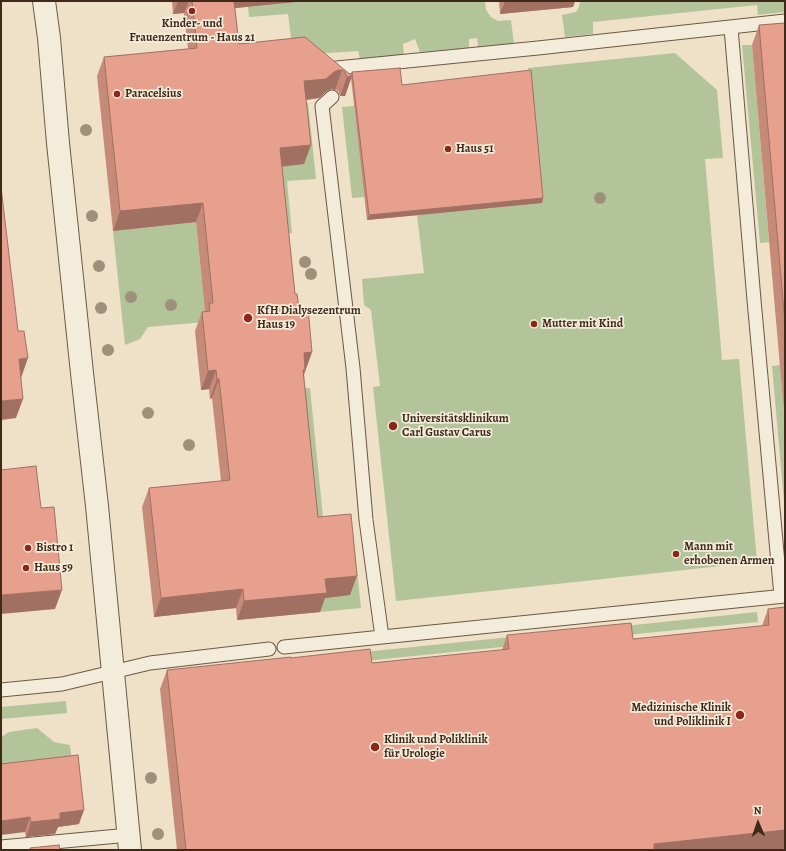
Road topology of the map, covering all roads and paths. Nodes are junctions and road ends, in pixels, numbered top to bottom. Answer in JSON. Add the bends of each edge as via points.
{"nodes":[{"id":1,"x":44,"y":1,"type":"edge"},
{"id":2,"x":785,"y":21,"type":"edge"},
{"id":3,"x":731,"y":28,"type":"junction"},
{"id":4,"x":327,"y":69,"type":"edge"},
{"id":5,"x":332,"y":97,"type":"edge"},
{"id":6,"x":783,"y":596,"type":"edge"},
{"id":7,"x":382,"y":637,"type":"junction"},
{"id":8,"x":284,"y":647,"type":"dead end"},
{"id":9,"x":270,"y":649,"type":"dead end"},
{"id":10,"x":114,"y":672,"type":"junction"},
{"id":11,"x":1,"y":690,"type":"edge"},
{"id":12,"x":129,"y":843,"type":"edge"},
{"id":13,"x":1,"y":847,"type":"edge"}],
"edges":[{"from":1,"to":10,"type":"street"},
{"from":2,"to":3,"type":"lane"},
{"from":3,"to":4,"type":"lane"},
{"from":3,"to":6,"type":"lane","via":[[756,326]]},
{"from":5,"to":7,"type":"lane","via":[[322,106],[353,368],[366,520]]},
{"from":6,"to":7,"type":"lane"},
{"from":7,"to":8,"type":"lane"},
{"from":9,"to":10,"type":"lane","via":[[150,663]]},
{"from":10,"to":11,"type":"lane","via":[[62,684]]},
{"from":10,"to":12,"type":"street"},
{"from":12,"to":13,"type":"lane"}]}
